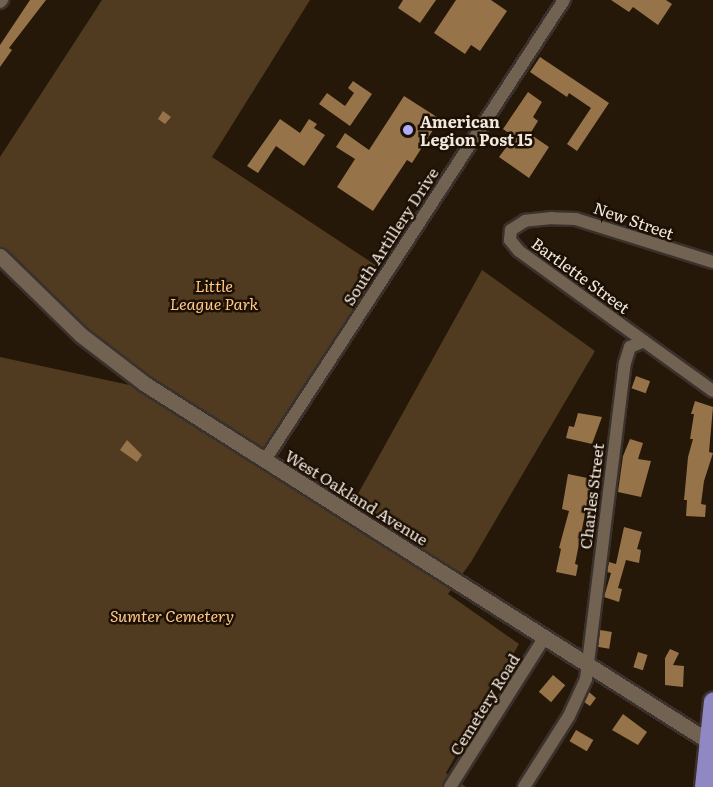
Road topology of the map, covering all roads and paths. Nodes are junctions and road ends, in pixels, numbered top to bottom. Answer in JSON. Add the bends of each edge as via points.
{"nodes":[{"id":1,"x":564,"y":0,"type":"edge"},
{"id":2,"x":511,"y":230,"type":"joint"},
{"id":3,"x":0,"y":256,"type":"edge"},
{"id":4,"x":713,"y":262,"type":"edge"},
{"id":5,"x":644,"y":341,"type":"junction"},
{"id":6,"x":713,"y":391,"type":"edge"},
{"id":7,"x":265,"y":460,"type":"junction"},
{"id":8,"x":545,"y":637,"type":"junction"},
{"id":9,"x":588,"y":665,"type":"junction"},
{"id":10,"x":713,"y":701,"type":"edge"},
{"id":11,"x":711,"y":743,"type":"edge"},
{"id":12,"x":450,"y":787,"type":"edge"},
{"id":13,"x":524,"y":787,"type":"edge"},
{"id":14,"x":704,"y":787,"type":"edge"}],
"edges":[{"from":1,"to":7,"type":"street","name":"South Artillery Drive"},
{"from":2,"to":4,"type":"street","name":"New Street","via":[[532,220],[576,219]]},
{"from":2,"to":5,"type":"street","name":"Bartlette Street","via":[[510,240],[519,250]]},
{"from":3,"to":7,"type":"street","name":"West Oakland Avenue","via":[[114,363]]},
{"from":5,"to":6,"type":"street","name":"Bartlette Street"},
{"from":5,"to":9,"type":"street","name":"Charles Street","via":[[630,347],[625,363]]},
{"from":7,"to":8,"type":"street","name":"West Oakland Avenue"},
{"from":8,"to":9,"type":"street","name":"West Oakland Avenue"},
{"from":8,"to":12,"type":"street","name":"Cemetery Road"},
{"from":9,"to":11,"type":"street","name":"West Oakland Avenue"},
{"from":9,"to":13,"type":"street","name":"Charles Street","via":[[582,691],[569,716]]},
{"from":10,"to":11,"type":"highway"},
{"from":11,"to":14,"type":"highway"}]}
